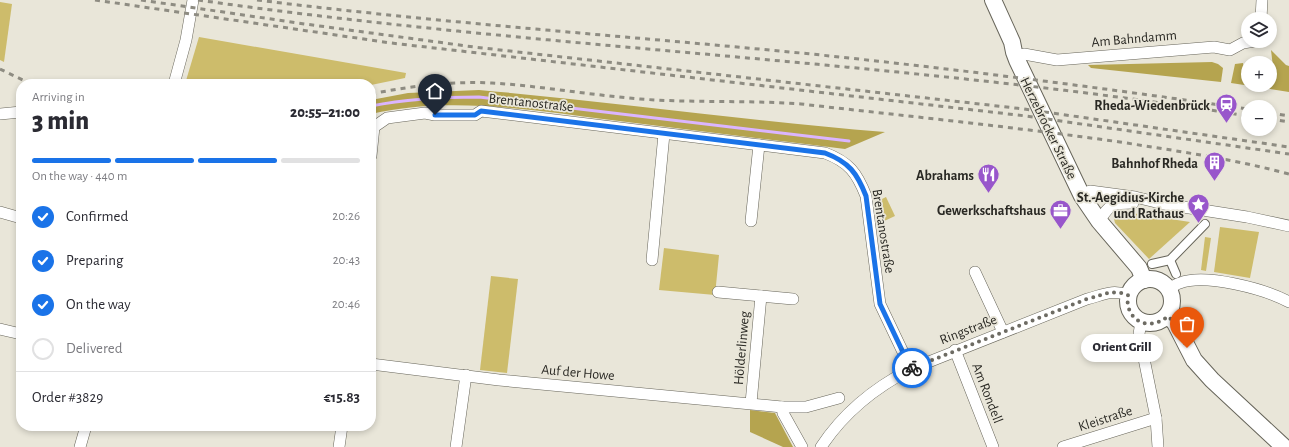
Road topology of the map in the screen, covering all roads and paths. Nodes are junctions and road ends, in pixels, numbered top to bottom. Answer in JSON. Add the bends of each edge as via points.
{"nodes":[{"id":1,"x":193,"y":0,"type":"edge"},
{"id":2,"x":984,"y":0,"type":"edge"},
{"id":3,"x":993,"y":0,"type":"edge"},
{"id":4,"x":1262,"y":0,"type":"edge"},
{"id":5,"x":1261,"y":12,"type":"edge"},
{"id":6,"x":1241,"y":45,"type":"edge"},
{"id":7,"x":1014,"y":54,"type":"junction"},
{"id":8,"x":175,"y":79,"type":"edge"},
{"id":9,"x":16,"y":112,"type":"edge"},
{"id":10,"x":0,"y":114,"type":"edge"},
{"id":11,"x":376,"y":126,"type":"edge"},
{"id":12,"x":664,"y":134,"type":"junction"},
{"id":13,"x":759,"y":145,"type":"junction"},
{"id":14,"x":1082,"y":196,"type":"junction"},
{"id":15,"x":1164,"y":204,"type":"junction"},
{"id":16,"x":0,"y":212,"type":"edge"},
{"id":17,"x":16,"y":217,"type":"edge"},
{"id":18,"x":751,"y":221,"type":"dead end"},
{"id":19,"x":1099,"y":222,"type":"junction"},
{"id":20,"x":1205,"y":224,"type":"dead end"},
{"id":21,"x":1289,"y":226,"type":"edge"},
{"id":22,"x":652,"y":260,"type":"dead end"},
{"id":23,"x":1170,"y":260,"type":"junction"},
{"id":24,"x":1152,"y":264,"type":"dead end"},
{"id":25,"x":975,"y":272,"type":"dead end"},
{"id":26,"x":1176,"y":274,"type":"dead end"},
{"id":27,"x":1144,"y":280,"type":"junction"},
{"id":28,"x":1169,"y":289,"type":"junction"},
{"id":29,"x":718,"y":292,"type":"dead end"},
{"id":30,"x":1128,"y":295,"type":"junction"},
{"id":31,"x":761,"y":296,"type":"junction"},
{"id":32,"x":793,"y":299,"type":"dead end"},
{"id":33,"x":1289,"y":302,"type":"edge"},
{"id":34,"x":1168,"y":316,"type":"junction"},
{"id":35,"x":1141,"y":322,"type":"junction"},
{"id":36,"x":0,"y":329,"type":"edge"},
{"id":37,"x":1003,"y":332,"type":"junction"},
{"id":38,"x":16,"y":333,"type":"edge"},
{"id":39,"x":955,"y":350,"type":"junction"},
{"id":40,"x":376,"y":365,"type":"edge"},
{"id":41,"x":911,"y":369,"type":"junction"},
{"id":42,"x":466,"y":376,"type":"junction"},
{"id":43,"x":839,"y":398,"type":"dead end"},
{"id":44,"x":751,"y":403,"type":"junction"},
{"id":45,"x":782,"y":406,"type":"junction"},
{"id":46,"x":1156,"y":418,"type":"junction"},
{"id":47,"x":85,"y":431,"type":"edge"},
{"id":48,"x":341,"y":431,"type":"edge"},
{"id":49,"x":80,"y":447,"type":"edge"},
{"id":50,"x":339,"y":447,"type":"edge"},
{"id":51,"x":456,"y":447,"type":"edge"},
{"id":52,"x":802,"y":447,"type":"edge"},
{"id":53,"x":821,"y":447,"type":"edge"},
{"id":54,"x":992,"y":447,"type":"edge"},
{"id":55,"x":1063,"y":447,"type":"edge"},
{"id":56,"x":1158,"y":447,"type":"edge"},
{"id":57,"x":1284,"y":447,"type":"edge"}],
"edges":[{"from":1,"to":8,"type":"street","via":[[188,33]]},
{"from":2,"to":7,"type":"main road","name":"Herzebrocker Straße","via":[[1005,44]]},
{"from":3,"to":7,"type":"main road","name":"Herzebrocker Straße","via":[[1012,42]]},
{"from":4,"to":5,"type":"street"},
{"from":6,"to":7,"type":"street","name":"Am Bahndamm","via":[[1230,50],[1214,47],[1057,60]]},
{"from":7,"to":14,"type":"main road","name":"Herzebrocker Straße"},
{"from":9,"to":10,"type":"street"},
{"from":11,"to":12,"type":"street","name":"Brentanostraße","via":[[387,118],[425,113],[475,115],[481,111]]},
{"from":12,"to":13,"type":"street","name":"Brentanostraße"},
{"from":12,"to":22,"type":"street"},
{"from":13,"to":18,"type":"street"},
{"from":13,"to":41,"type":"street","name":"Brentanostraße","via":[[825,153],[839,158],[860,180],[866,196],[880,304]]},
{"from":14,"to":15,"type":"street","via":[[1090,191]]},
{"from":14,"to":19,"type":"main road","name":"Herzebrocker Straße"},
{"from":15,"to":19,"type":"street","via":[[1113,204]]},
{"from":15,"to":21,"type":"street"},
{"from":16,"to":17,"type":"street"},
{"from":19,"to":27,"type":"main road","name":"Herzebrocker Straße","via":[[1139,268]]},
{"from":20,"to":23,"type":"street"},
{"from":23,"to":24,"type":"street"},
{"from":23,"to":26,"type":"street"},
{"from":25,"to":37,"type":"street"},
{"from":27,"to":28,"type":"main road","via":[[1154,279]]},
{"from":27,"to":30,"type":"main road","via":[[1137,283]]},
{"from":28,"to":33,"type":"street","via":[[1180,282],[1209,280],[1261,290]]},
{"from":28,"to":34,"type":"main road","via":[[1173,302]]},
{"from":29,"to":31,"type":"street","name":"Hölderlinweg"},
{"from":30,"to":35,"type":"main road","via":[[1128,308]]},
{"from":30,"to":37,"type":"street","name":"Ringstraße","via":[[1112,292],[1087,299]]},
{"from":31,"to":32,"type":"street","name":"Hölderlinweg"},
{"from":31,"to":44,"type":"street","name":"Hölderlinweg"},
{"from":34,"to":35,"type":"main road","via":[[1156,323]]},
{"from":34,"to":57,"type":"main road","via":[[1194,360]]},
{"from":35,"to":46,"type":"street","via":[[1139,334]]},
{"from":36,"to":38,"type":"street"},
{"from":37,"to":39,"type":"street","name":"Ringstraße"},
{"from":39,"to":41,"type":"street","name":"Ringstraße"},
{"from":39,"to":54,"type":"street","name":"Am Rondell"},
{"from":40,"to":42,"type":"street","name":"Auf der Howe"},
{"from":41,"to":53,"type":"street","name":"Ringstraße","via":[[854,407]]},
{"from":42,"to":44,"type":"street","name":"Auf der Howe"},
{"from":42,"to":51,"type":"street"},
{"from":43,"to":45,"type":"street","name":"Auf der Howe","via":[[806,406]]},
{"from":44,"to":45,"type":"street","name":"Auf der Howe"},
{"from":45,"to":52,"type":"street","via":[[783,413]]},
{"from":46,"to":55,"type":"street","name":"Kleistraße"},
{"from":46,"to":56,"type":"street"},
{"from":47,"to":49,"type":"street"},
{"from":48,"to":50,"type":"street"}]}
